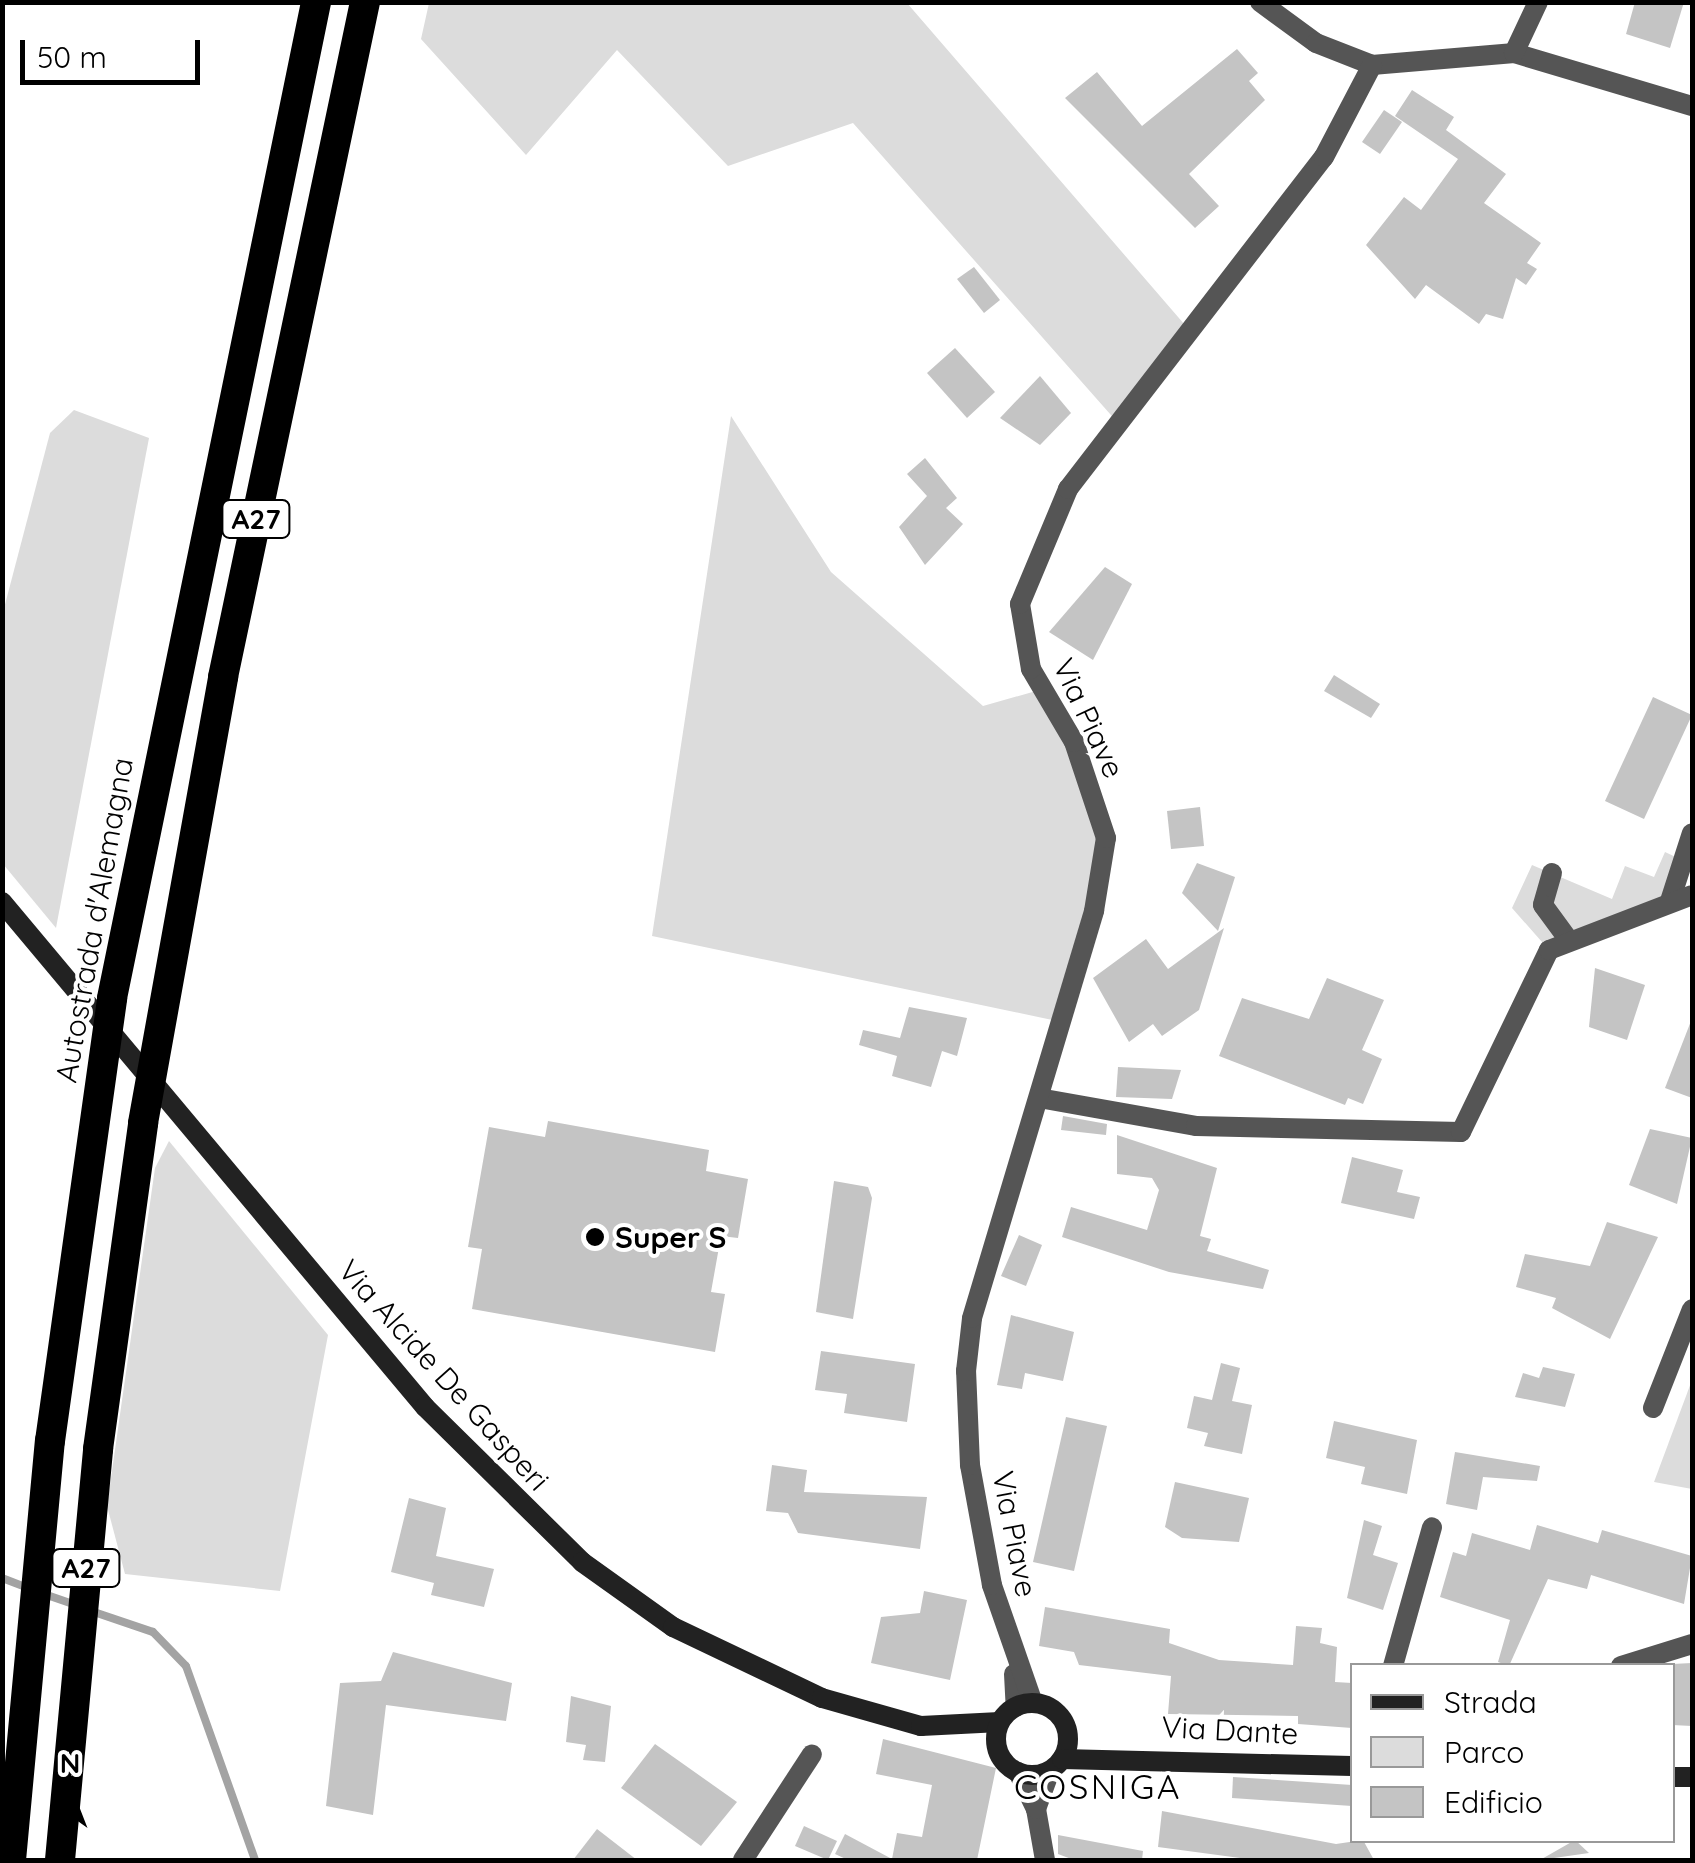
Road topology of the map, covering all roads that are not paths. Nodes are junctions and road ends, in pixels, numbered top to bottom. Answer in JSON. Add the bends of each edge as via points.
{"nodes":[{"id":1,"x":316,"y":2,"type":"edge"},
{"id":2,"x":365,"y":2,"type":"edge"},
{"id":3,"x":1260,"y":2,"type":"edge"},
{"id":4,"x":1538,"y":2,"type":"edge"},
{"id":5,"x":1514,"y":52,"type":"junction"},
{"id":6,"x":1372,"y":65,"type":"junction"},
{"id":7,"x":1692,"y":106,"type":"edge"},
{"id":8,"x":1692,"y":833,"type":"edge"},
{"id":9,"x":1552,"y":873,"type":"dead end"},
{"id":10,"x":1692,"y":895,"type":"edge"},
{"id":11,"x":1670,"y":901,"type":"junction"},
{"id":12,"x":2,"y":902,"type":"edge"},
{"id":13,"x":1568,"y":938,"type":"junction"},
{"id":14,"x":1039,"y":1098,"type":"junction"},
{"id":15,"x":1692,"y":1309,"type":"edge"},
{"id":16,"x":1652,"y":1408,"type":"dead end"},
{"id":17,"x":1432,"y":1527,"type":"dead end"},
{"id":18,"x":1692,"y":1644,"type":"edge"},
{"id":19,"x":1394,"y":1663,"type":"edge"},
{"id":20,"x":1630,"y":1663,"type":"edge"},
{"id":21,"x":1024,"y":1705,"type":"junction"},
{"id":22,"x":1000,"y":1722,"type":"junction"},
{"id":23,"x":957,"y":1728,"type":"junction"},
{"id":24,"x":1068,"y":1732,"type":"junction"},
{"id":25,"x":1106,"y":1753,"type":"junction"},
{"id":26,"x":812,"y":1754,"type":"dead end"},
{"id":27,"x":999,"y":1755,"type":"junction"},
{"id":28,"x":1056,"y":1765,"type":"junction"},
{"id":29,"x":1350,"y":1766,"type":"edge"},
{"id":30,"x":1018,"y":1772,"type":"junction"},
{"id":31,"x":1036,"y":1809,"type":"junction"},
{"id":32,"x":11,"y":1860,"type":"edge"},
{"id":33,"x":60,"y":1860,"type":"edge"},
{"id":34,"x":743,"y":1860,"type":"edge"},
{"id":35,"x":1043,"y":1860,"type":"edge"}],
"edges":[{"from":1,"to":32,"type":"highway","name":"Autostrada d'Alemagna","number":"A27","via":[[112,998],[46,1478]]},
{"from":2,"to":33,"type":"highway","number":"A27","via":[[142,1124],[94,1486]]},
{"from":3,"to":6,"type":"street","via":[[1316,42]]},
{"from":4,"to":5,"type":"street"},
{"from":5,"to":6,"type":"street"},
{"from":5,"to":7,"type":"street"},
{"from":6,"to":14,"type":"street","name":"Via Piave","via":[[1324,157],[1084,467],[1030,564],[1020,632],[1074,742],[1106,838]]},
{"from":8,"to":11,"type":"street"},
{"from":9,"to":13,"type":"street","via":[[1543,905]]},
{"from":10,"to":11,"type":"street"},
{"from":11,"to":13,"type":"street"},
{"from":12,"to":23,"type":"street","name":"Via Alcide De Gasperi","via":[[425,1407],[540,1527],[673,1628],[768,1676],[848,1707]]},
{"from":13,"to":14,"type":"street","via":[[1527,983],[1500,1066],[1461,1132],[1196,1126]]},
{"from":14,"to":21,"type":"street","name":"Via Piave","via":[[972,1318],[966,1371],[979,1516]]},
{"from":15,"to":16,"type":"street"},
{"from":17,"to":19,"type":"street"},
{"from":18,"to":20,"type":"street"},
{"from":21,"to":22,"type":"street"},
{"from":21,"to":24,"type":"street","via":[[1055,1712]]},
{"from":22,"to":23,"type":"street","name":"Via Alcide De Gasperi"},
{"from":22,"to":27,"type":"street"},
{"from":23,"to":27,"type":"street","name":"Via Alcide De Gasperi"},
{"from":24,"to":25,"type":"street","name":"Via Dante"},
{"from":24,"to":28,"type":"street"},
{"from":25,"to":28,"type":"street","name":"Via Dante"},
{"from":25,"to":29,"type":"street","name":"Via Dante"},
{"from":26,"to":34,"type":"street"},
{"from":27,"to":30,"type":"street"},
{"from":28,"to":30,"type":"street"},
{"from":28,"to":31,"type":"street"},
{"from":30,"to":31,"type":"street"},
{"from":31,"to":35,"type":"street"}]}
